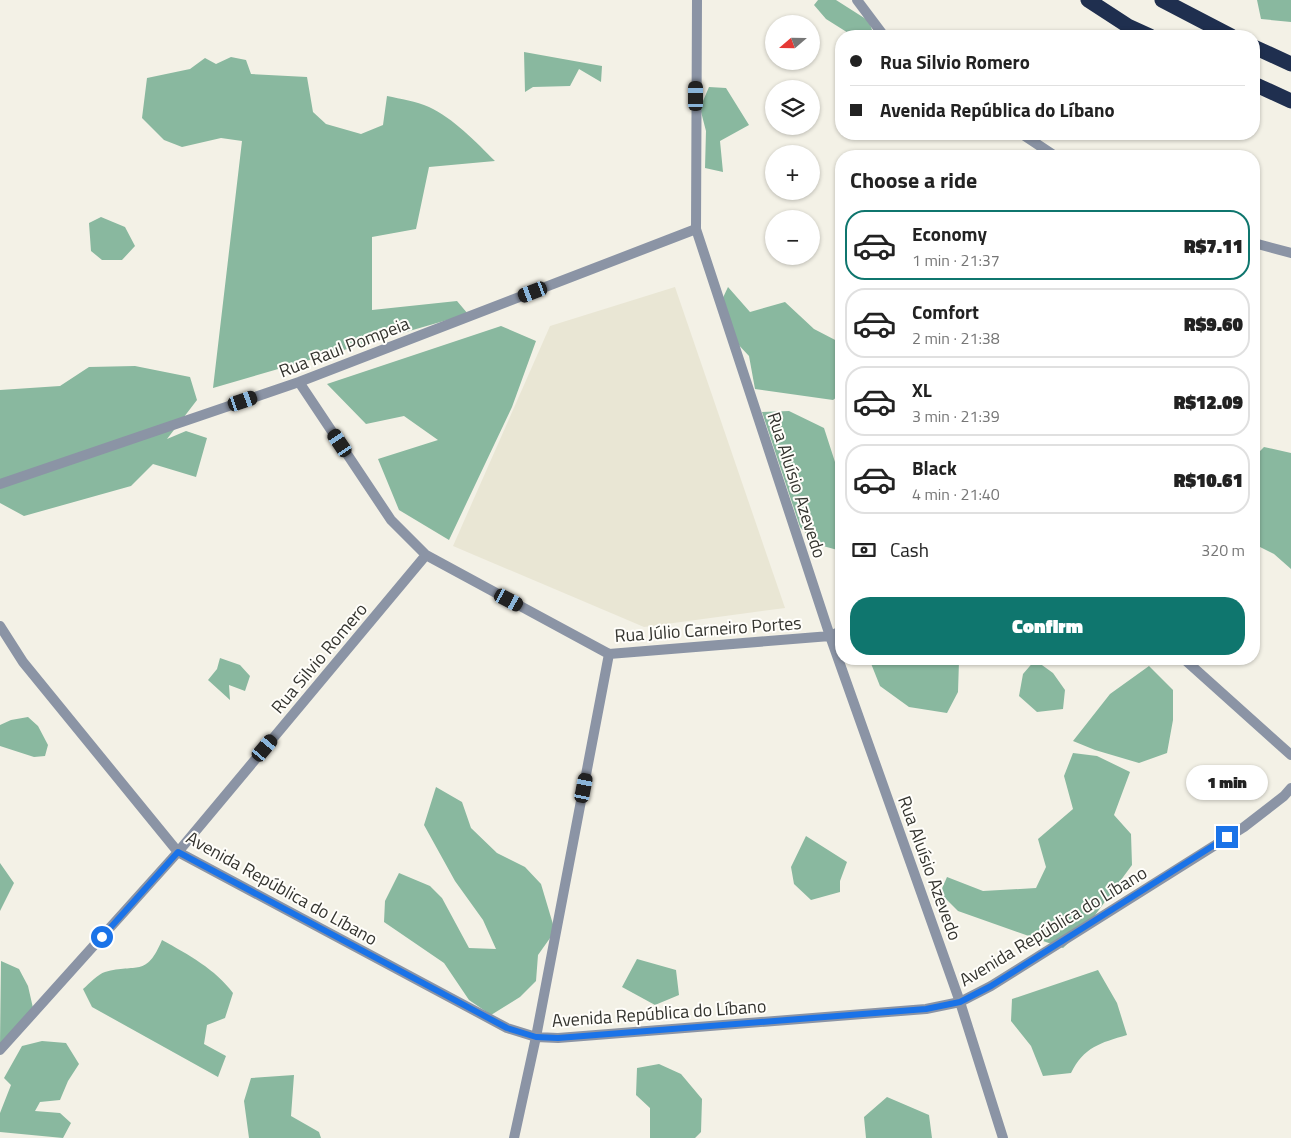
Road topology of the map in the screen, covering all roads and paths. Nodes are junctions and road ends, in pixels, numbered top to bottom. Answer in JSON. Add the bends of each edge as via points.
{"nodes":[{"id":1,"x":697,"y":0,"type":"edge"},
{"id":2,"x":857,"y":0,"type":"edge"},
{"id":3,"x":1088,"y":0,"type":"edge"},
{"id":4,"x":1162,"y":0,"type":"edge"},
{"id":5,"x":880,"y":30,"type":"edge"},
{"id":6,"x":1137,"y":30,"type":"edge"},
{"id":7,"x":1220,"y":30,"type":"edge"},
{"id":8,"x":1260,"y":50,"type":"edge"},
{"id":9,"x":1291,"y":64,"type":"edge"},
{"id":10,"x":1260,"y":87,"type":"edge"},
{"id":11,"x":1291,"y":101,"type":"edge"},
{"id":12,"x":1031,"y":140,"type":"edge"},
{"id":13,"x":1046,"y":150,"type":"edge"},
{"id":14,"x":696,"y":229,"type":"junction"},
{"id":15,"x":1260,"y":245,"type":"edge"},
{"id":16,"x":1291,"y":253,"type":"edge"},
{"id":17,"x":299,"y":382,"type":"junction"},
{"id":18,"x":0,"y":484,"type":"edge"},
{"id":19,"x":426,"y":555,"type":"junction"},
{"id":20,"x":0,"y":626,"type":"edge"},
{"id":21,"x":835,"y":633,"type":"edge"},
{"id":22,"x":830,"y":636,"type":"junction"},
{"id":23,"x":835,"y":650,"type":"edge"},
{"id":24,"x":609,"y":654,"type":"junction"},
{"id":25,"x":840,"y":665,"type":"edge"},
{"id":26,"x":1191,"y":665,"type":"edge"},
{"id":27,"x":1291,"y":755,"type":"edge"},
{"id":28,"x":1291,"y":788,"type":"edge"},
{"id":29,"x":178,"y":852,"type":"junction"},
{"id":30,"x":960,"y":1002,"type":"junction"},
{"id":31,"x":536,"y":1037,"type":"junction"},
{"id":32,"x":0,"y":1050,"type":"edge"},
{"id":33,"x":514,"y":1138,"type":"edge"},
{"id":34,"x":1003,"y":1138,"type":"edge"}],
"edges":[{"from":1,"to":14,"type":"street","name":"Rua Aluísio Azevedo"},
{"from":2,"to":5,"type":"street"},
{"from":3,"to":6,"type":"highway"},
{"from":4,"to":7,"type":"highway"},
{"from":8,"to":9,"type":"highway"},
{"from":10,"to":11,"type":"highway"},
{"from":12,"to":13,"type":"street"},
{"from":14,"to":17,"type":"street","name":"Rua Raul Pompeia"},
{"from":14,"to":22,"type":"street","name":"Rua Aluísio Azevedo"},
{"from":15,"to":16,"type":"street"},
{"from":17,"to":18,"type":"street","name":"Rua Raul Pompeia"},
{"from":17,"to":19,"type":"street","name":"Rua Júlio Carneiro Portes","via":[[391,520]]},
{"from":19,"to":24,"type":"street","name":"Rua Júlio Carneiro Portes"},
{"from":19,"to":29,"type":"street","name":"Rua Silvio Romero"},
{"from":20,"to":29,"type":"street","name":"Avenida República do Líbano","via":[[23,662]]},
{"from":21,"to":22,"type":"street","name":"Rua Júlio Carneiro Portes"},
{"from":22,"to":23,"type":"street","name":"Rua Aluísio Azevedo"},
{"from":22,"to":24,"type":"street","name":"Rua Júlio Carneiro Portes"},
{"from":24,"to":31,"type":"street"},
{"from":25,"to":30,"type":"street","name":"Rua Aluísio Azevedo"},
{"from":26,"to":27,"type":"street"},
{"from":28,"to":30,"type":"street","name":"Avenida República do Líbano","via":[[1244,827],[991,986]]},
{"from":29,"to":31,"type":"street","name":"Avenida República do Líbano","via":[[507,1028]]},
{"from":29,"to":32,"type":"street","name":"Rua Silvio Romero"},
{"from":30,"to":31,"type":"street","name":"Avenida República do Líbano","via":[[916,1010],[558,1038]]},
{"from":30,"to":34,"type":"street","name":"Rua Aluísio Azevedo"},
{"from":31,"to":33,"type":"street"}]}
